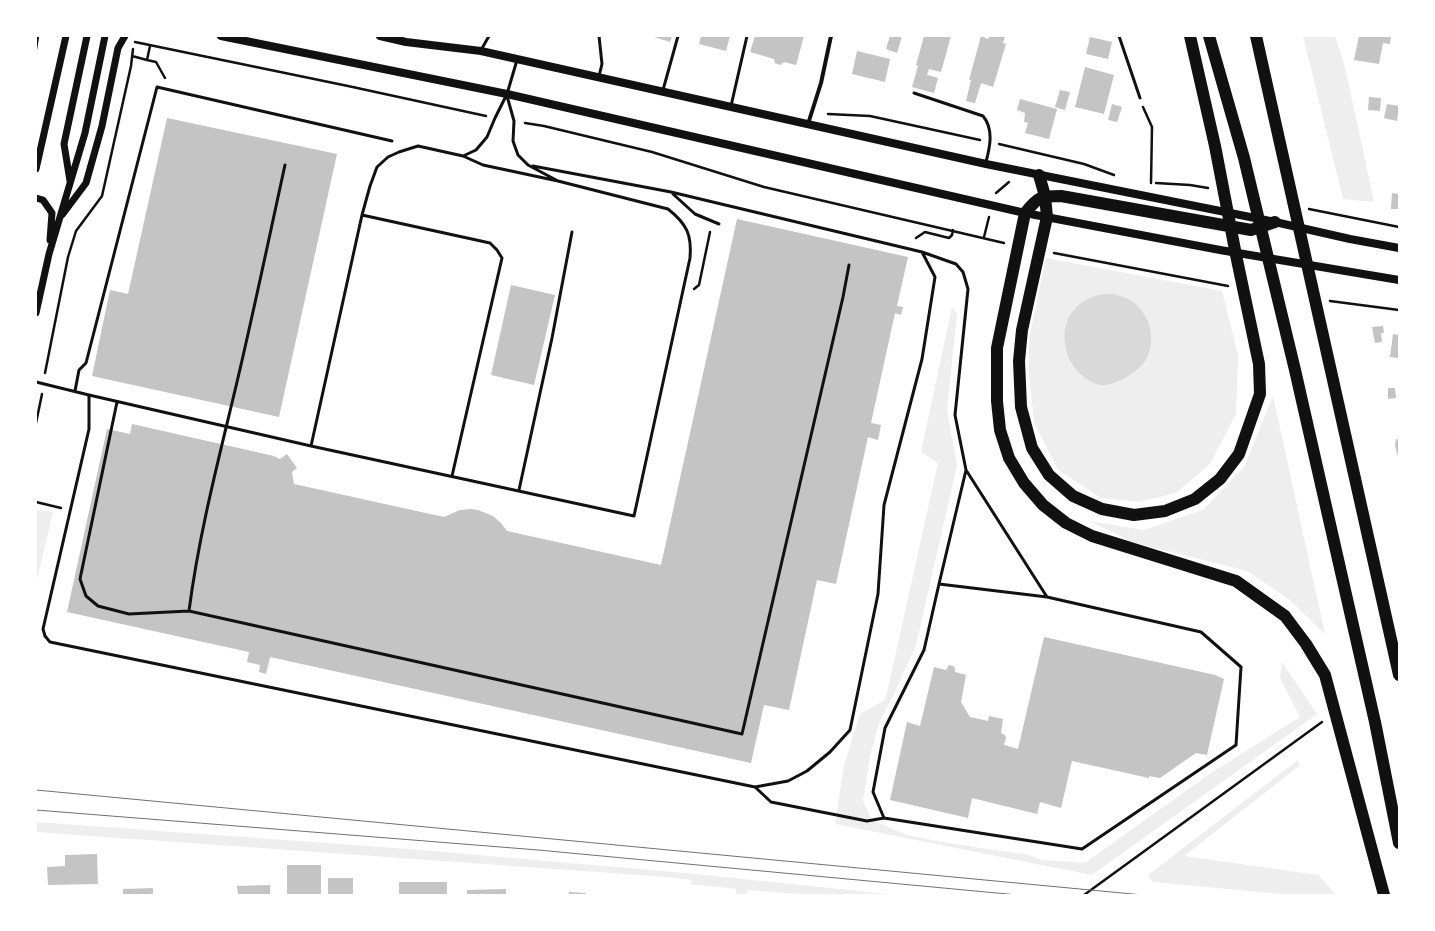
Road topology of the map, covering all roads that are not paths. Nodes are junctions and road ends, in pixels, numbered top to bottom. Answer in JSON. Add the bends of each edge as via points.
{"nodes":[{"id":1,"x":66,"y":36,"type":"edge"},
{"id":2,"x":87,"y":36,"type":"edge"},
{"id":3,"x":105,"y":36,"type":"edge"},
{"id":4,"x":125,"y":36,"type":"edge"},
{"id":5,"x":221,"y":36,"type":"edge"},
{"id":6,"x":380,"y":36,"type":"edge"},
{"id":7,"x":488,"y":36,"type":"edge"},
{"id":8,"x":599,"y":36,"type":"edge"},
{"id":9,"x":678,"y":36,"type":"edge"},
{"id":10,"x":747,"y":36,"type":"edge"},
{"id":11,"x":831,"y":36,"type":"edge"},
{"id":12,"x":1119,"y":36,"type":"edge"},
{"id":13,"x":1190,"y":36,"type":"edge"},
{"id":14,"x":1209,"y":36,"type":"edge"},
{"id":15,"x":1256,"y":36,"type":"edge"},
{"id":16,"x":481,"y":51,"type":"junction"},
{"id":17,"x":517,"y":59,"type":"junction"},
{"id":18,"x":598,"y":77,"type":"junction"},
{"id":19,"x":662,"y":92,"type":"junction"},
{"id":20,"x":914,"y":93,"type":"dead end"},
{"id":21,"x":507,"y":94,"type":"junction"},
{"id":22,"x":1140,"y":98,"type":"road end"},
{"id":23,"x":731,"y":108,"type":"junction"},
{"id":24,"x":807,"y":125,"type":"junction"},
{"id":25,"x":392,"y":140,"type":"dead end"},
{"id":26,"x":463,"y":156,"type":"junction"},
{"id":27,"x":986,"y":164,"type":"junction"},
{"id":28,"x":285,"y":165,"type":"dead end"},
{"id":29,"x":528,"y":165,"type":"junction"},
{"id":30,"x":36,"y":169,"type":"edge"},
{"id":31,"x":1039,"y":176,"type":"junction"},
{"id":32,"x":558,"y":181,"type":"junction"},
{"id":33,"x":70,"y":183,"type":"junction"},
{"id":34,"x":671,"y":192,"type":"junction"},
{"id":35,"x":1045,"y":196,"type":"junction"},
{"id":36,"x":36,"y":198,"type":"edge"},
{"id":37,"x":1025,"y":213,"type":"junction"},
{"id":38,"x":362,"y":215,"type":"junction"},
{"id":39,"x":1047,"y":217,"type":"junction"},
{"id":40,"x":60,"y":218,"type":"junction"},
{"id":41,"x":1275,"y":222,"type":"junction"},
{"id":42,"x":719,"y":224,"type":"dead end"},
{"id":43,"x":572,"y":232,"type":"dead end"},
{"id":44,"x":1399,"y":248,"type":"edge"},
{"id":45,"x":922,"y":252,"type":"junction"},
{"id":46,"x":49,"y":254,"type":"junction"},
{"id":47,"x":849,"y":265,"type":"dead end"},
{"id":48,"x":1399,"y":280,"type":"edge"},
{"id":49,"x":36,"y":313,"type":"edge"},
{"id":50,"x":36,"y":382,"type":"edge"},
{"id":51,"x":75,"y":391,"type":"junction"},
{"id":52,"x":89,"y":396,"type":"junction"},
{"id":53,"x":117,"y":402,"type":"junction"},
{"id":54,"x":311,"y":446,"type":"junction"},
{"id":55,"x":966,"y":470,"type":"junction"},
{"id":56,"x":452,"y":476,"type":"junction"},
{"id":57,"x":519,"y":490,"type":"junction"},
{"id":58,"x":938,"y":584,"type":"junction"},
{"id":59,"x":1047,"y":597,"type":"junction"},
{"id":60,"x":189,"y":611,"type":"junction"},
{"id":61,"x":1399,"y":675,"type":"edge"},
{"id":62,"x":755,"y":787,"type":"junction"},
{"id":63,"x":884,"y":818,"type":"junction"},
{"id":64,"x":1399,"y":844,"type":"edge"},
{"id":65,"x":1383,"y":893,"type":"edge"}],
"edges":[{"from":1,"to":30,"type":"street"},
{"from":2,"to":33,"type":"street","via":[[64,144]]},
{"from":3,"to":33,"type":"street","via":[[85,133]]},
{"from":4,"to":40,"type":"street","via":[[118,48],[102,126],[86,183]]},
{"from":5,"to":21,"type":"main road"},
{"from":6,"to":16,"type":"main road","via":[[406,42]]},
{"from":7,"to":16,"type":"lane"},
{"from":8,"to":18,"type":"lane","via":[[602,64]]},
{"from":9,"to":19,"type":"lane"},
{"from":10,"to":23,"type":"lane"},
{"from":11,"to":24,"type":"street","via":[[821,83]]},
{"from":12,"to":22,"type":"lane"},
{"from":13,"to":39,"type":"highway","via":[[1259,364],[1260,394],[1239,454],[1220,480],[1195,499],[1165,511],[1134,515],[1102,509],[1073,496],[1049,475],[1032,448],[1021,407],[1019,361],[1022,330]]},
{"from":14,"to":64,"type":"highway","via":[[1244,158],[1295,370],[1375,722]]},
{"from":15,"to":61,"type":"highway"},
{"from":16,"to":17,"type":"main road"},
{"from":17,"to":18,"type":"main road"},
{"from":17,"to":21,"type":"lane"},
{"from":18,"to":19,"type":"main road"},
{"from":19,"to":23,"type":"main road"},
{"from":20,"to":27,"type":"lane","via":[[983,116],[988,121],[991,142]]},
{"from":21,"to":26,"type":"lane","via":[[487,137],[476,150]]},
{"from":21,"to":29,"type":"lane","via":[[514,121],[513,141],[518,155]]},
{"from":21,"to":37,"type":"main road"},
{"from":23,"to":24,"type":"main road"},
{"from":24,"to":27,"type":"main road"},
{"from":25,"to":51,"type":"lane","via":[[157,87],[86,363],[79,370]]},
{"from":26,"to":32,"type":"lane","via":[[483,164]]},
{"from":26,"to":38,"type":"lane","via":[[418,146],[388,157],[377,167]]},
{"from":27,"to":31,"type":"main road"},
{"from":28,"to":60,"type":"lane","via":[[199,548]]},
{"from":29,"to":32,"type":"lane"},
{"from":29,"to":34,"type":"lane"},
{"from":31,"to":35,"type":"highway"},
{"from":31,"to":41,"type":"main road"},
{"from":32,"to":57,"type":"lane","via":[[668,209],[680,218],[688,230],[690,258],[634,516]]},
{"from":33,"to":40,"type":"street"},
{"from":34,"to":42,"type":"lane","via":[[695,214]]},
{"from":34,"to":45,"type":"lane"},
{"from":35,"to":37,"type":"highway","via":[[1033,203]]},
{"from":35,"to":39,"type":"highway"},
{"from":35,"to":41,"type":"highway","via":[[1061,196],[1251,230]]},
{"from":36,"to":46,"type":"street","via":[[43,200],[52,213]]},
{"from":37,"to":39,"type":"main road"},
{"from":37,"to":65,"type":"highway","via":[[997,348],[1000,430],[1009,458],[1024,483],[1043,505],[1066,523],[1092,536],[1236,581],[1284,616],[1306,644],[1325,675]]},
{"from":38,"to":54,"type":"lane"},
{"from":38,"to":56,"type":"lane","via":[[490,243],[502,258]]},
{"from":39,"to":48,"type":"main road","via":[[1220,250]]},
{"from":40,"to":46,"type":"street"},
{"from":41,"to":44,"type":"main road"},
{"from":43,"to":57,"type":"lane"},
{"from":45,"to":55,"type":"lane","via":[[956,264],[963,272],[968,288],[955,415]]},
{"from":45,"to":62,"type":"lane","via":[[935,277],[922,358],[884,505],[878,594],[850,730],[830,752],[807,771],[788,781]]},
{"from":46,"to":49,"type":"street"},
{"from":47,"to":60,"type":"lane","via":[[742,734]]},
{"from":50,"to":51,"type":"lane"},
{"from":51,"to":52,"type":"lane"},
{"from":52,"to":53,"type":"lane"},
{"from":52,"to":62,"type":"lane","via":[[89,429],[43,629],[50,642]]},
{"from":53,"to":54,"type":"lane"},
{"from":53,"to":60,"type":"lane","via":[[80,579],[86,596],[98,606],[129,614]]},
{"from":54,"to":56,"type":"lane"},
{"from":55,"to":58,"type":"lane"},
{"from":55,"to":59,"type":"lane"},
{"from":56,"to":57,"type":"lane"},
{"from":58,"to":59,"type":"lane"},
{"from":58,"to":63,"type":"lane","via":[[924,650],[884,728],[873,792]]},
{"from":59,"to":63,"type":"lane","via":[[1201,632],[1241,667],[1236,745],[1082,849]]},
{"from":62,"to":63,"type":"lane","via":[[771,802],[867,821]]}]}
